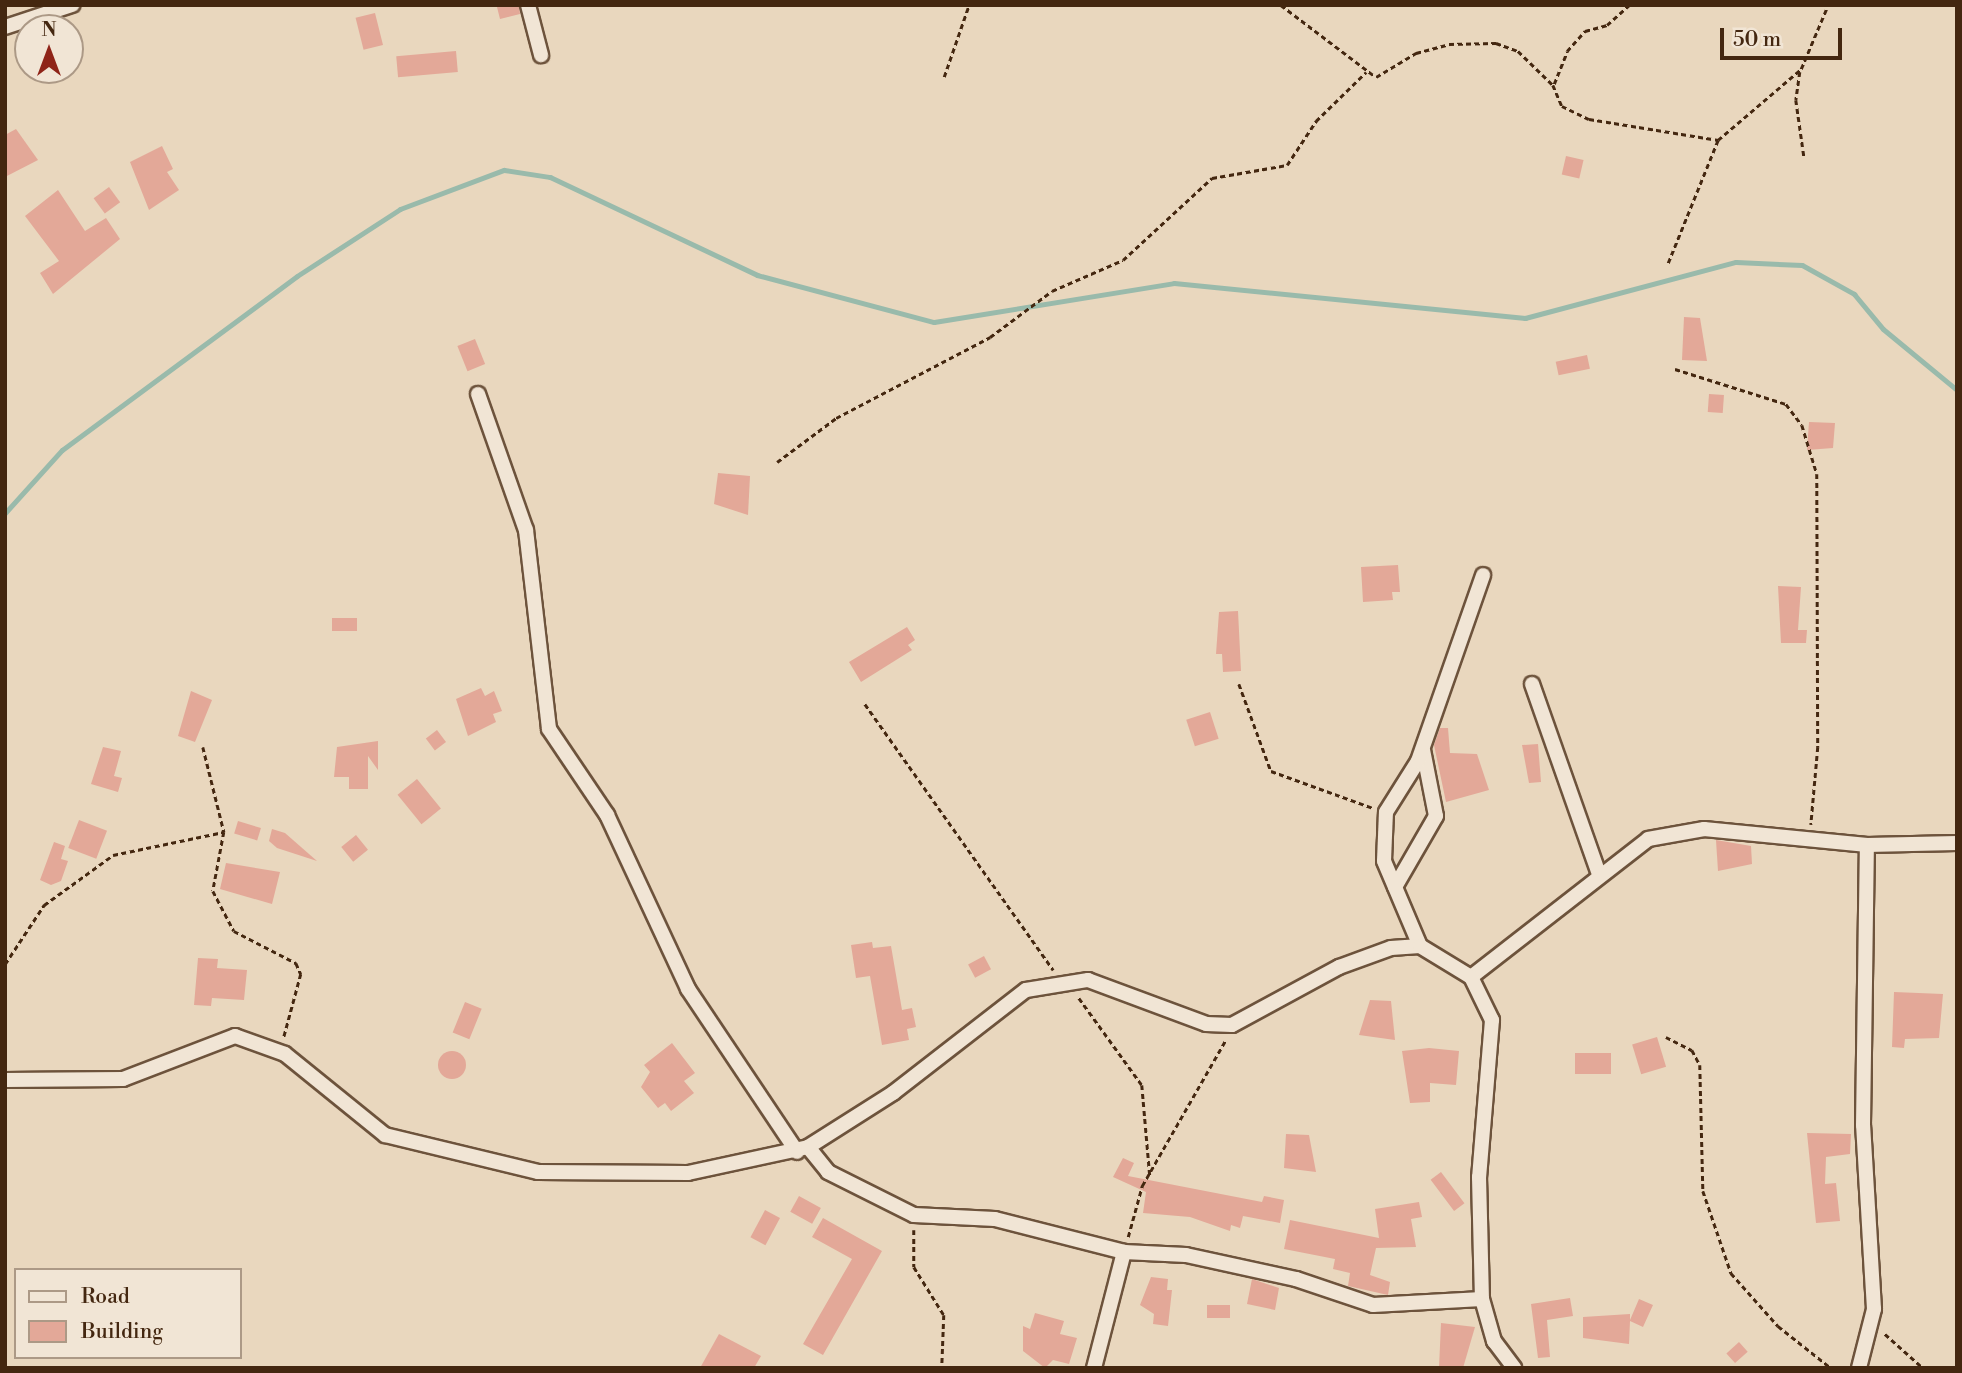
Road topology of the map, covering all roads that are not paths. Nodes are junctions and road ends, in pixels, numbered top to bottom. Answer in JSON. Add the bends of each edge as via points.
{"nodes":[{"id":1,"x":72,"y":5,"type":"edge"},
{"id":2,"x":528,"y":5,"type":"edge"},
{"id":3,"x":5,"y":27,"type":"edge"},
{"id":4,"x":541,"y":55,"type":"dead end"},
{"id":5,"x":478,"y":394,"type":"dead end"},
{"id":6,"x":1483,"y":575,"type":"dead end"},
{"id":7,"x":1532,"y":684,"type":"dead end"},
{"id":8,"x":1422,"y":748,"type":"junction"},
{"id":9,"x":1957,"y":843,"type":"edge"},
{"id":10,"x":1867,"y":845,"type":"junction"},
{"id":11,"x":1600,"y":874,"type":"junction"},
{"id":12,"x":1395,"y":887,"type":"junction"},
{"id":13,"x":1420,"y":946,"type":"junction"},
{"id":14,"x":1471,"y":976,"type":"junction"},
{"id":15,"x":5,"y":1080,"type":"edge"},
{"id":16,"x":803,"y":1150,"type":"junction"},
{"id":17,"x":1124,"y":1252,"type":"junction"},
{"id":18,"x":1482,"y":1299,"type":"junction"},
{"id":19,"x":1094,"y":1368,"type":"edge"},
{"id":20,"x":1514,"y":1368,"type":"edge"},
{"id":21,"x":1859,"y":1368,"type":"edge"}],
"edges":[{"from":1,"to":3,"type":"street"},
{"from":2,"to":4,"type":"street"},
{"from":5,"to":16,"type":"street","via":[[526,530],[549,729],[607,815],[688,989]]},
{"from":6,"to":8,"type":"street"},
{"from":7,"to":11,"type":"street"},
{"from":8,"to":12,"type":"street","via":[[1386,813],[1384,861]]},
{"from":8,"to":12,"type":"street","via":[[1436,816]]},
{"from":9,"to":10,"type":"street"},
{"from":10,"to":11,"type":"street","via":[[1740,830],[1680,833],[1648,839]]},
{"from":10,"to":21,"type":"street","via":[[1863,1125],[1872,1322]]},
{"from":11,"to":14,"type":"street"},
{"from":12,"to":13,"type":"street"},
{"from":13,"to":14,"type":"street"},
{"from":13,"to":16,"type":"street","via":[[1391,948],[1339,967],[1232,1025],[1206,1024],[1109,984],[1060,980],[1026,990],[986,1016],[893,1093]]},
{"from":14,"to":18,"type":"street","via":[[1492,1020],[1479,1177]]},
{"from":15,"to":16,"type":"street","via":[[123,1079],[235,1036],[285,1055],[385,1135],[538,1172],[688,1173]]},
{"from":16,"to":17,"type":"street","via":[[828,1172],[914,1215],[995,1219]]},
{"from":17,"to":18,"type":"street","via":[[1186,1255],[1296,1279],[1373,1305]]},
{"from":17,"to":19,"type":"street"},
{"from":18,"to":20,"type":"street","via":[[1494,1341]]}]}
